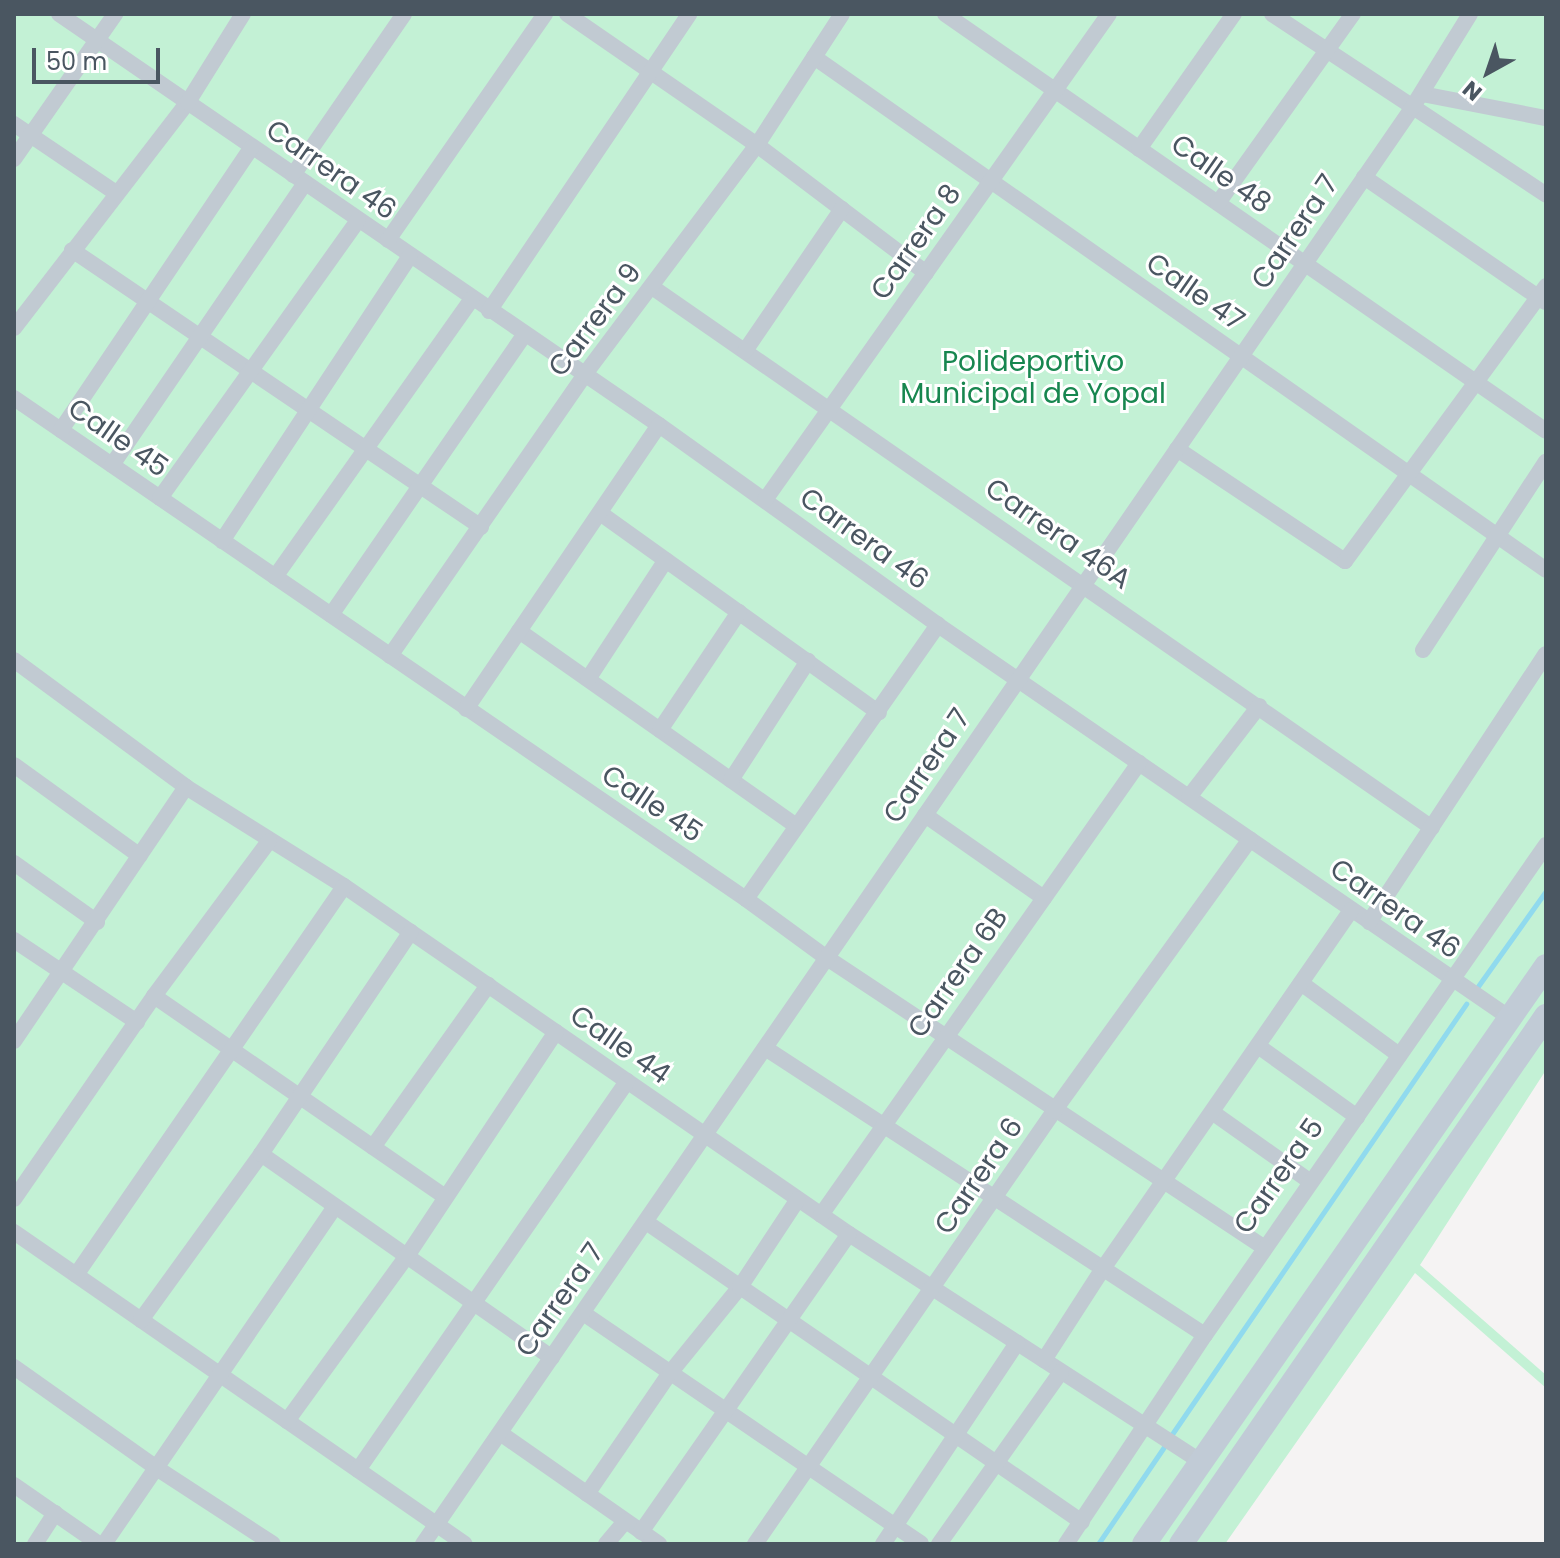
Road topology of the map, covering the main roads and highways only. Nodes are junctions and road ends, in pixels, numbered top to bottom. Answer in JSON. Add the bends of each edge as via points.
{"nodes":[{"id":1,"x":1546,"y":966,"type":"edge"},
{"id":2,"x":1546,"y":1016,"type":"edge"},
{"id":3,"x":1144,"y":1544,"type":"edge"},
{"id":4,"x":1181,"y":1544,"type":"edge"}],
"edges":[{"from":1,"to":3,"type":"main road"},
{"from":2,"to":4,"type":"main road"}]}
